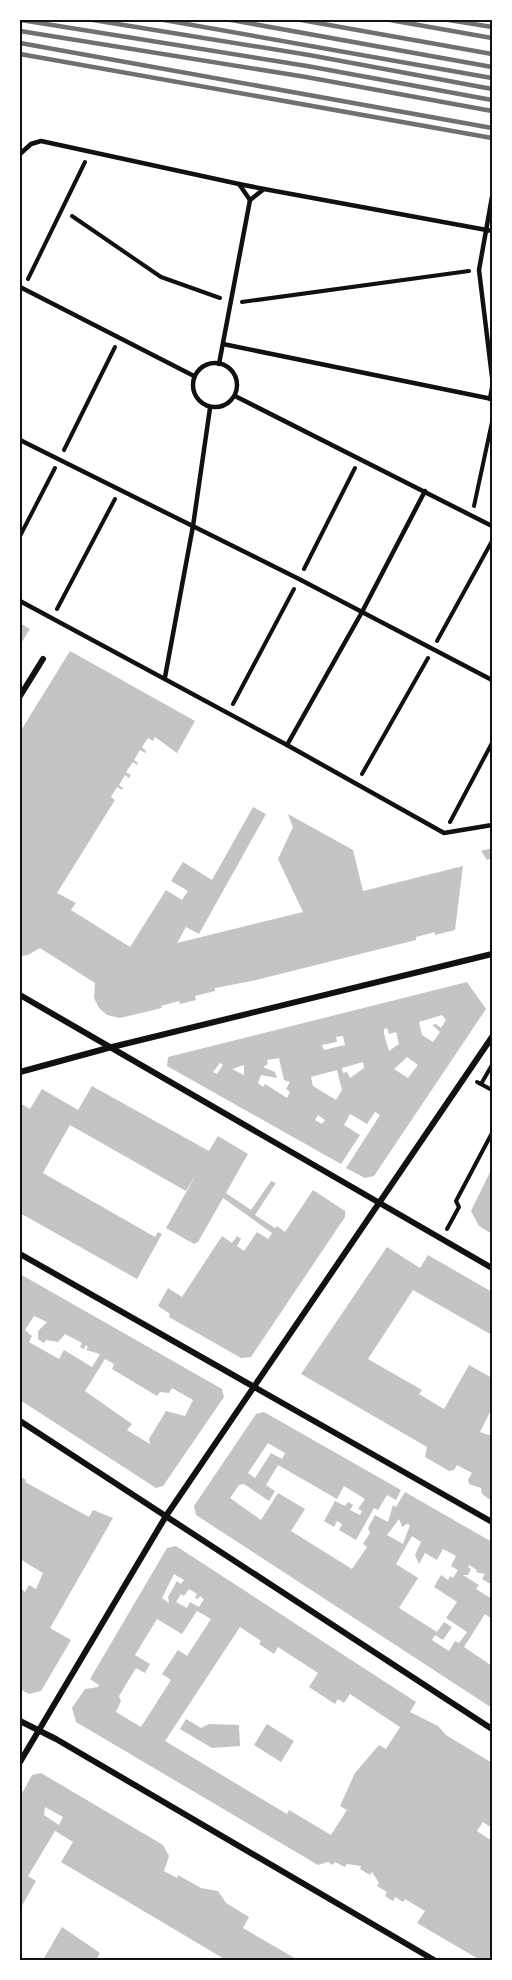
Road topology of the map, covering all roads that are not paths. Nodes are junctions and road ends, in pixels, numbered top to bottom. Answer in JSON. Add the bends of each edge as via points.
{"nodes":[{"id":1,"x":20,"y":154,"type":"edge"},
{"id":2,"x":239,"y":184,"type":"junction"},
{"id":3,"x":264,"y":189,"type":"junction"},
{"id":4,"x":492,"y":197,"type":"edge"},
{"id":5,"x":250,"y":200,"type":"junction"},
{"id":6,"x":486,"y":230,"type":"junction"},
{"id":7,"x":492,"y":231,"type":"edge"},
{"id":8,"x":21,"y":288,"type":"edge"},
{"id":9,"x":223,"y":344,"type":"junction"},
{"id":10,"x":219,"y":363,"type":"junction"},
{"id":11,"x":194,"y":376,"type":"junction"},
{"id":12,"x":492,"y":377,"type":"edge"},
{"id":13,"x":492,"y":388,"type":"edge"},
{"id":14,"x":235,"y":396,"type":"junction"},
{"id":15,"x":491,"y":399,"type":"edge"},
{"id":16,"x":210,"y":408,"type":"junction"},
{"id":17,"x":20,"y":440,"type":"edge"},
{"id":18,"x":425,"y":492,"type":"junction"},
{"id":19,"x":193,"y":526,"type":"junction"},
{"id":20,"x":492,"y":526,"type":"edge"},
{"id":21,"x":20,"y":601,"type":"edge"},
{"id":22,"x":362,"y":612,"type":"junction"},
{"id":23,"x":43,"y":658,"type":"dead end"},
{"id":24,"x":165,"y":677,"type":"junction"},
{"id":25,"x":492,"y":680,"type":"edge"},
{"id":26,"x":20,"y":696,"type":"edge"},
{"id":27,"x":287,"y":745,"type":"junction"},
{"id":28,"x":492,"y":825,"type":"edge"},
{"id":29,"x":492,"y":954,"type":"edge"},
{"id":30,"x":20,"y":995,"type":"edge"},
{"id":31,"x":492,"y":1037,"type":"edge"},
{"id":32,"x":108,"y":1048,"type":"junction"},
{"id":33,"x":20,"y":1072,"type":"edge"},
{"id":34,"x":378,"y":1203,"type":"junction"},
{"id":35,"x":20,"y":1254,"type":"edge"},
{"id":36,"x":492,"y":1268,"type":"edge"},
{"id":37,"x":253,"y":1387,"type":"junction"},
{"id":38,"x":20,"y":1421,"type":"edge"},
{"id":39,"x":166,"y":1516,"type":"junction"},
{"id":40,"x":492,"y":1522,"type":"edge"},
{"id":41,"x":20,"y":1721,"type":"edge"},
{"id":42,"x":492,"y":1729,"type":"edge"},
{"id":43,"x":38,"y":1730,"type":"junction"},
{"id":44,"x":20,"y":1761,"type":"edge"},
{"id":45,"x":434,"y":1960,"type":"edge"}],
"edges":[{"from":1,"to":2,"type":"lane","via":[[41,141]]},
{"from":2,"to":3,"type":"lane"},
{"from":2,"to":5,"type":"lane"},
{"from":3,"to":5,"type":"lane"},
{"from":3,"to":6,"type":"lane"},
{"from":4,"to":6,"type":"lane"},
{"from":5,"to":9,"type":"lane"},
{"from":6,"to":7,"type":"lane"},
{"from":6,"to":12,"type":"lane","via":[[479,270]]},
{"from":8,"to":11,"type":"lane"},
{"from":9,"to":10,"type":"lane"},
{"from":9,"to":15,"type":"lane"},
{"from":10,"to":11,"type":"lane","via":[[205,365]]},
{"from":10,"to":14,"type":"lane","via":[[235,376]]},
{"from":11,"to":16,"type":"lane","via":[[194,395]]},
{"from":13,"to":15,"type":"lane"},
{"from":14,"to":16,"type":"lane","via":[[229,403]]},
{"from":14,"to":18,"type":"lane"},
{"from":16,"to":19,"type":"lane"},
{"from":17,"to":19,"type":"lane"},
{"from":18,"to":20,"type":"lane"},
{"from":18,"to":22,"type":"lane"},
{"from":19,"to":22,"type":"lane"},
{"from":19,"to":24,"type":"lane"},
{"from":21,"to":24,"type":"lane"},
{"from":22,"to":25,"type":"lane"},
{"from":22,"to":27,"type":"lane"},
{"from":23,"to":26,"type":"street"},
{"from":24,"to":27,"type":"lane"},
{"from":27,"to":28,"type":"lane","via":[[444,832]]},
{"from":29,"to":32,"type":"street"},
{"from":30,"to":32,"type":"street"},
{"from":31,"to":34,"type":"street"},
{"from":32,"to":33,"type":"street"},
{"from":32,"to":34,"type":"street"},
{"from":34,"to":36,"type":"street"},
{"from":34,"to":37,"type":"street"},
{"from":35,"to":37,"type":"street"},
{"from":37,"to":39,"type":"street"},
{"from":37,"to":40,"type":"street"},
{"from":38,"to":39,"type":"street"},
{"from":39,"to":42,"type":"street"},
{"from":39,"to":43,"type":"street"},
{"from":41,"to":43,"type":"street"},
{"from":43,"to":44,"type":"street"},
{"from":43,"to":45,"type":"street"}]}
